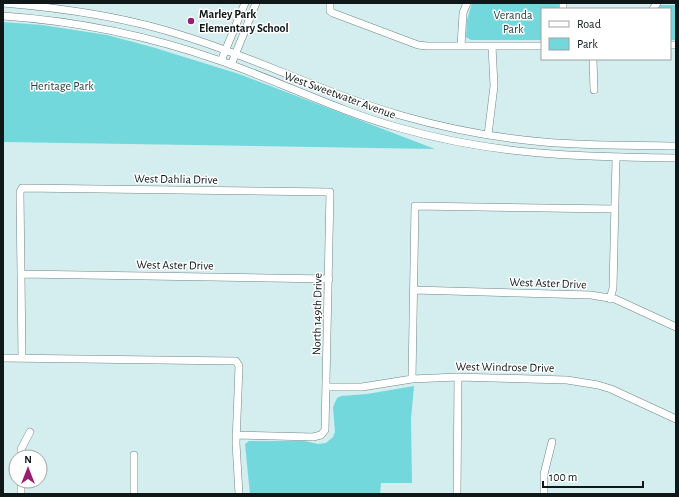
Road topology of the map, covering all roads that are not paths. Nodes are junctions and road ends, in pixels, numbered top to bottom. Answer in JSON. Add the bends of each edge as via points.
{"nodes":[{"id":1,"x":245,"y":3,"type":"edge"},
{"id":2,"x":256,"y":3,"type":"edge"},
{"id":3,"x":330,"y":3,"type":"edge"},
{"id":4,"x":467,"y":3,"type":"edge"},
{"id":5,"x":3,"y":4,"type":"edge"},
{"id":6,"x":3,"y":16,"type":"edge"},
{"id":7,"x":461,"y":46,"type":"junction"},
{"id":8,"x":492,"y":46,"type":"junction"},
{"id":9,"x":541,"y":46,"type":"edge"},
{"id":10,"x":226,"y":51,"type":"junction"},
{"id":11,"x":235,"y":54,"type":"junction"},
{"id":12,"x":593,"y":60,"type":"edge"},
{"id":13,"x":221,"y":61,"type":"junction"},
{"id":14,"x":232,"y":65,"type":"junction"},
{"id":15,"x":594,"y":90,"type":"dead end"},
{"id":16,"x":488,"y":135,"type":"junction"},
{"id":17,"x":676,"y":146,"type":"edge"},
{"id":18,"x":616,"y":158,"type":"junction"},
{"id":19,"x":676,"y":158,"type":"edge"},
{"id":20,"x":330,"y":192,"type":"joint"},
{"id":21,"x":615,"y":209,"type":"junction"},
{"id":22,"x":21,"y":274,"type":"junction"},
{"id":23,"x":329,"y":279,"type":"junction"},
{"id":24,"x":414,"y":290,"type":"junction"},
{"id":25,"x":610,"y":298,"type":"junction"},
{"id":26,"x":676,"y":327,"type":"edge"},
{"id":27,"x":3,"y":358,"type":"edge"},
{"id":28,"x":22,"y":358,"type":"junction"},
{"id":29,"x":458,"y":377,"type":"junction"},
{"id":30,"x":412,"y":379,"type":"junction"},
{"id":31,"x":327,"y":387,"type":"junction"},
{"id":32,"x":676,"y":419,"type":"edge"},
{"id":33,"x":30,"y":432,"type":"dead end"},
{"id":34,"x":236,"y":435,"type":"junction"},
{"id":35,"x":552,"y":442,"type":"dead end"},
{"id":36,"x":21,"y":449,"type":"edge"},
{"id":37,"x":134,"y":455,"type":"dead end"},
{"id":38,"x":134,"y":494,"type":"edge"},
{"id":39,"x":239,"y":494,"type":"edge"},
{"id":40,"x":457,"y":494,"type":"edge"},
{"id":41,"x":544,"y":494,"type":"edge"}],
"edges":[{"from":1,"to":10,"type":"street"},
{"from":2,"to":11,"type":"street"},
{"from":3,"to":7,"type":"street","via":[[330,11],[418,45]]},
{"from":4,"to":7,"type":"street","via":[[463,13]]},
{"from":5,"to":10,"type":"street","name":"West Sweetwater Avenue","via":[[51,8],[126,21],[173,33]]},
{"from":6,"to":13,"type":"street","name":"West Sweetwater Avenue","via":[[60,21],[115,31],[162,42]]},
{"from":7,"to":8,"type":"street"},
{"from":8,"to":9,"type":"street"},
{"from":8,"to":16,"type":"street","via":[[494,86]]},
{"from":10,"to":11,"type":"street","name":"West Sweetwater Avenue"},
{"from":10,"to":13,"type":"street"},
{"from":11,"to":14,"type":"street"},
{"from":11,"to":16,"type":"street","name":"West Sweetwater Avenue","via":[[371,106],[448,128]]},
{"from":12,"to":15,"type":"street"},
{"from":13,"to":14,"type":"street","name":"West Sweetwater Avenue"},
{"from":14,"to":18,"type":"street","name":"West Sweetwater Avenue","via":[[380,122],[432,137],[519,152]]},
{"from":16,"to":17,"type":"street","name":"West Sweetwater Avenue","via":[[544,142]]},
{"from":18,"to":19,"type":"street","name":"West Sweetwater Avenue"},
{"from":18,"to":21,"type":"street"},
{"from":20,"to":22,"type":"street","name":"West Dahlia Drive","via":[[22,188]]},
{"from":20,"to":23,"type":"street","name":"North 149th Drive"},
{"from":21,"to":24,"type":"street","via":[[415,206]]},
{"from":21,"to":25,"type":"street","via":[[613,288]]},
{"from":22,"to":23,"type":"street","name":"West Aster Drive"},
{"from":22,"to":28,"type":"street"},
{"from":23,"to":31,"type":"street","name":"North 149th Drive"},
{"from":24,"to":25,"type":"street","name":"West Aster Drive","via":[[591,295]]},
{"from":24,"to":30,"type":"street"},
{"from":25,"to":26,"type":"street","name":"West Aster Drive"},
{"from":27,"to":28,"type":"street"},
{"from":28,"to":34,"type":"street","via":[[236,361],[240,366]]},
{"from":29,"to":30,"type":"street","name":"West Windrose Drive"},
{"from":29,"to":32,"type":"street","name":"West Windrose Drive","via":[[581,381],[610,389]]},
{"from":29,"to":40,"type":"street"},
{"from":30,"to":31,"type":"street","name":"West Windrose Drive","via":[[362,387]]},
{"from":31,"to":34,"type":"street","name":"North 149th Drive","via":[[325,430],[321,435]]},
{"from":33,"to":36,"type":"street"},
{"from":34,"to":39,"type":"street"},
{"from":35,"to":41,"type":"street","via":[[544,474]]},
{"from":37,"to":38,"type":"street"}]}
